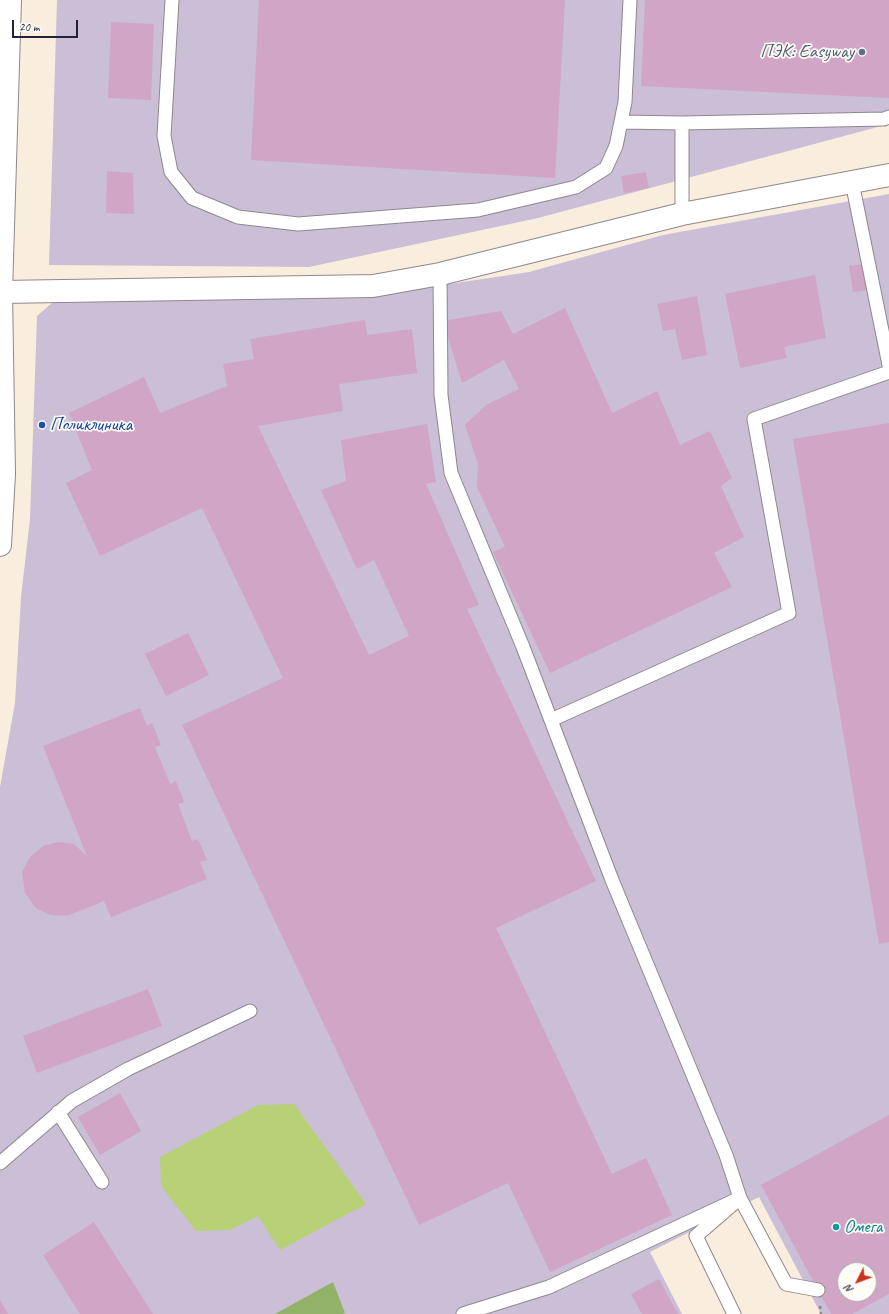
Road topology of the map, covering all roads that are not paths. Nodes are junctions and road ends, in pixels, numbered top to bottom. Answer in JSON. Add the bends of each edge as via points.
{"nodes":[{"id":1,"x":10,"y":0,"type":"edge"},
{"id":2,"x":172,"y":0,"type":"edge"},
{"id":3,"x":630,"y":0,"type":"edge"},
{"id":4,"x":0,"y":2,"type":"edge"},
{"id":5,"x":9,"y":35,"type":"junction"},
{"id":6,"x":889,"y":117,"type":"edge"},
{"id":7,"x":621,"y":122,"type":"junction"},
{"id":8,"x":682,"y":123,"type":"junction"},
{"id":9,"x":889,"y":175,"type":"edge"},
{"id":10,"x":852,"y":182,"type":"junction"},
{"id":11,"x":682,"y":214,"type":"junction"},
{"id":12,"x":440,"y":274,"type":"junction"},
{"id":13,"x":1,"y":292,"type":"junction"},
{"id":14,"x":889,"y":364,"type":"edge"},
{"id":15,"x":889,"y":372,"type":"edge"},
{"id":16,"x":2,"y":474,"type":"edge"},
{"id":17,"x":0,"y":545,"type":"edge"},
{"id":18,"x":551,"y":720,"type":"junction"},
{"id":19,"x":250,"y":1011,"type":"dead end"},
{"id":20,"x":58,"y":1112,"type":"junction"},
{"id":21,"x":0,"y":1163,"type":"edge"},
{"id":22,"x":102,"y":1182,"type":"dead end"},
{"id":23,"x":740,"y":1198,"type":"junction"},
{"id":24,"x":818,"y":1290,"type":"dead end"},
{"id":25,"x":464,"y":1314,"type":"edge"},
{"id":26,"x":734,"y":1314,"type":"edge"}],
"edges":[{"from":1,"to":5,"type":"street"},
{"from":2,"to":7,"type":"lane","via":[[164,136],[171,172],[192,198],[238,217],[298,224],[478,210],[576,187],[606,168],[616,146]]},
{"from":3,"to":7,"type":"lane","via":[[625,102]]},
{"from":4,"to":5,"type":"street"},
{"from":5,"to":13,"type":"street"},
{"from":6,"to":8,"type":"lane"},
{"from":7,"to":8,"type":"lane"},
{"from":8,"to":11,"type":"lane"},
{"from":9,"to":10,"type":"street"},
{"from":10,"to":11,"type":"street"},
{"from":10,"to":14,"type":"lane"},
{"from":11,"to":12,"type":"street"},
{"from":12,"to":13,"type":"street","via":[[373,286]]},
{"from":12,"to":18,"type":"lane","via":[[441,395],[450,473]]},
{"from":13,"to":16,"type":"street"},
{"from":15,"to":18,"type":"lane","via":[[754,419],[789,613]]},
{"from":16,"to":17,"type":"street"},
{"from":18,"to":23,"type":"lane","via":[[612,880],[726,1154]]},
{"from":19,"to":20,"type":"lane","via":[[128,1069],[72,1101]]},
{"from":20,"to":21,"type":"lane"},
{"from":20,"to":22,"type":"lane"},
{"from":23,"to":24,"type":"lane","via":[[786,1284]]},
{"from":23,"to":25,"type":"lane","via":[[549,1288]]},
{"from":23,"to":26,"type":"lane","via":[[696,1236]]}]}
